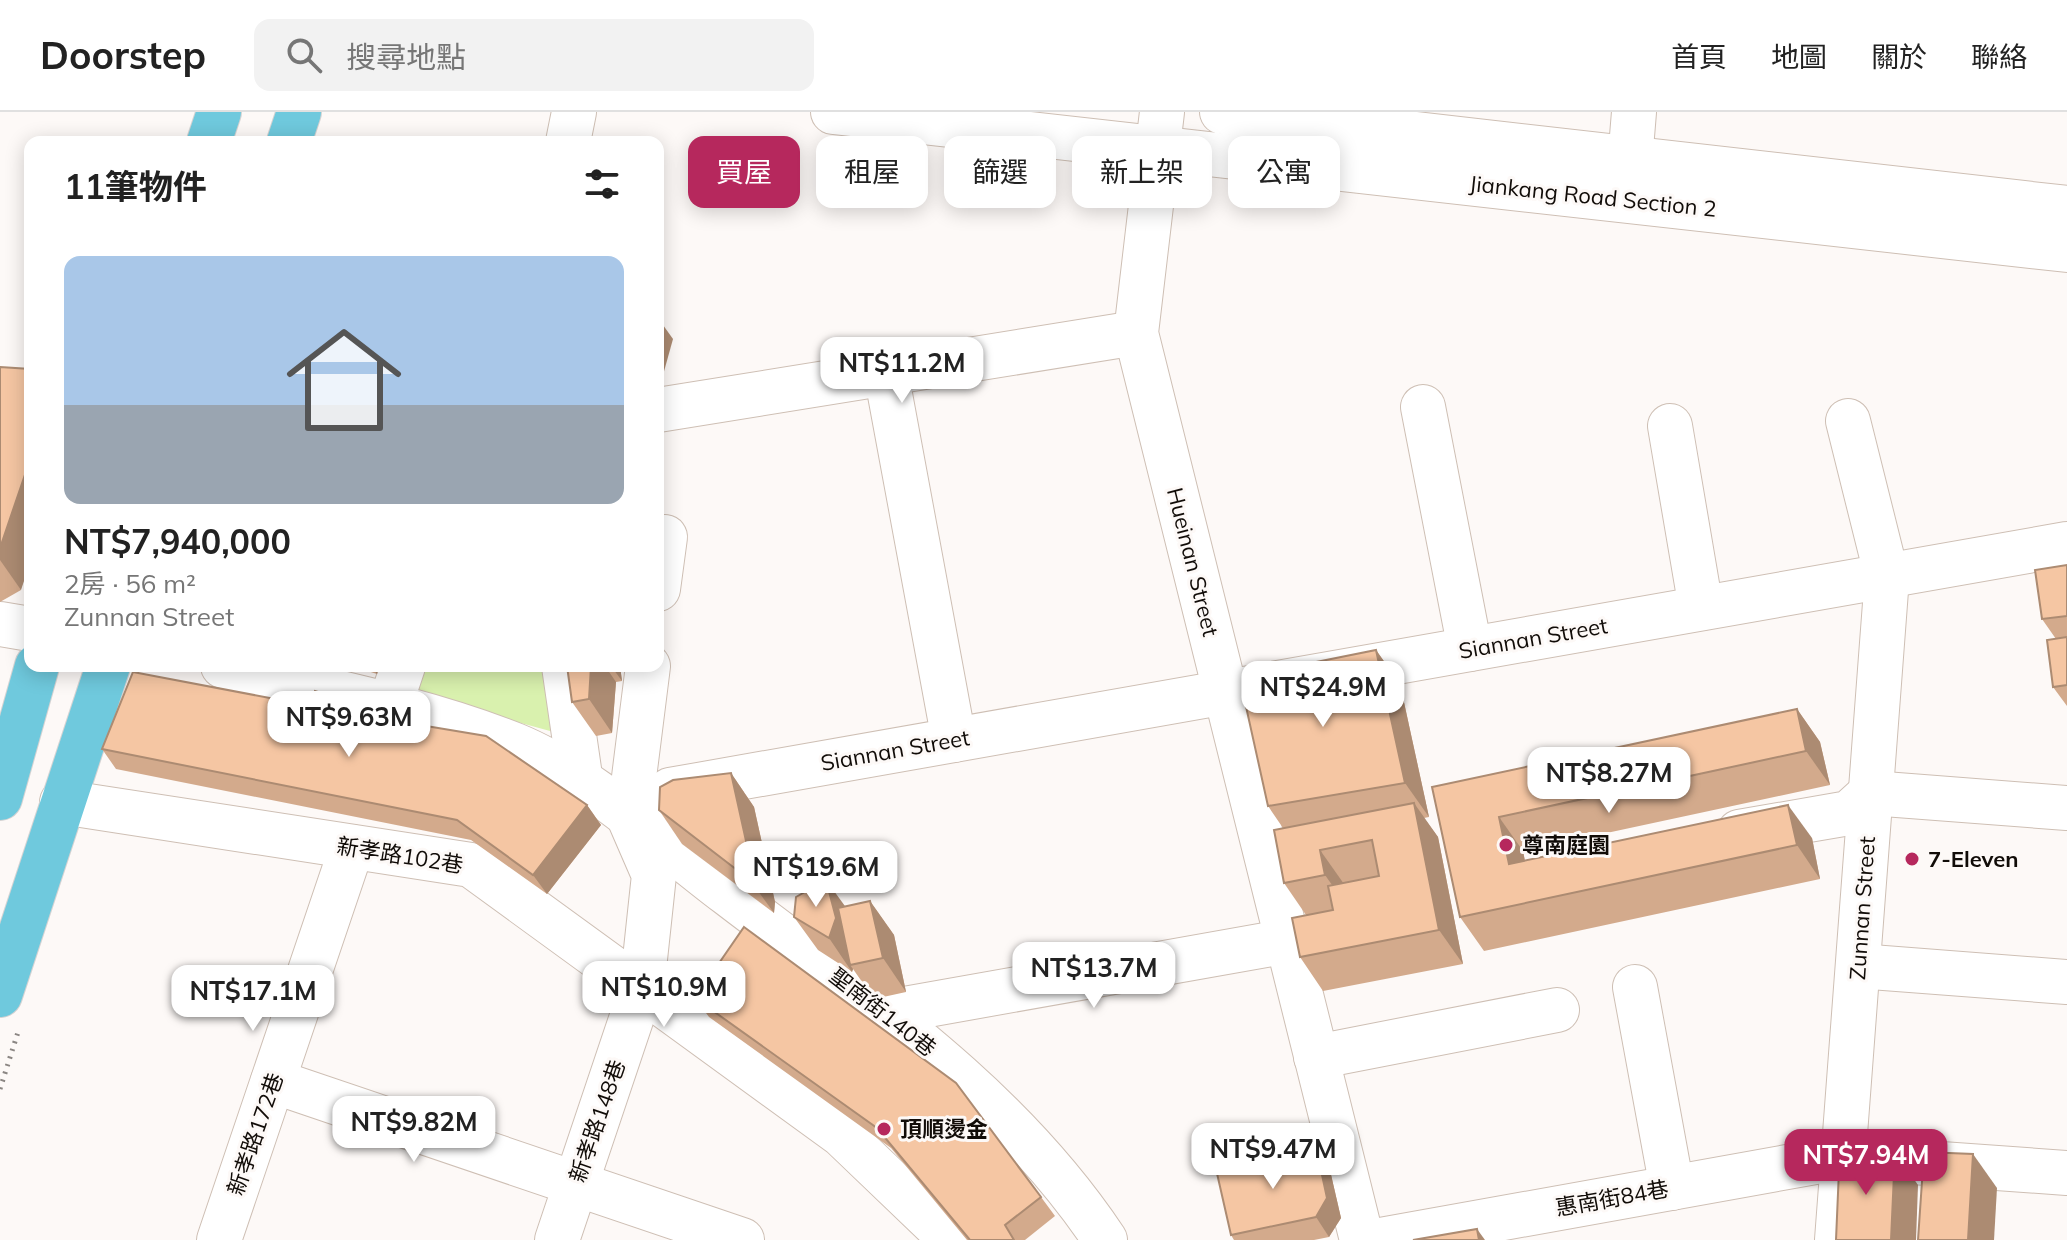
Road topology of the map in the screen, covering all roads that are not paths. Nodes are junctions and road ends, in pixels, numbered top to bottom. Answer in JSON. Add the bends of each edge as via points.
{"nodes":[{"id":1,"x":219,"y":112,"type":"edge"},
{"id":2,"x":299,"y":112,"type":"edge"},
{"id":3,"x":574,"y":112,"type":"edge"},
{"id":4,"x":833,"y":112,"type":"edge"},
{"id":5,"x":1222,"y":112,"type":"edge"},
{"id":6,"x":1634,"y":112,"type":"edge"},
{"id":7,"x":1160,"y":130,"type":"edge"},
{"id":8,"x":211,"y":136,"type":"edge"},
{"id":9,"x":291,"y":136,"type":"edge"},
{"id":10,"x":569,"y":136,"type":"edge"},
{"id":11,"x":1628,"y":179,"type":"junction"},
{"id":12,"x":2067,"y":208,"type":"edge"},
{"id":13,"x":2067,"y":250,"type":"edge"},
{"id":14,"x":1136,"y":333,"type":"junction"},
{"id":15,"x":886,"y":373,"type":"junction"},
{"id":16,"x":1423,"y":407,"type":"dead end"},
{"id":17,"x":664,"y":409,"type":"edge"},
{"id":18,"x":1848,"y":421,"type":"dead end"},
{"id":19,"x":1670,"y":426,"type":"dead end"},
{"id":20,"x":665,"y":537,"type":"dead end"},
{"id":21,"x":664,"y":544,"type":"edge"},
{"id":22,"x":2067,"y":544,"type":"edge"},
{"id":23,"x":1887,"y":577,"type":"junction"},
{"id":24,"x":1701,"y":608,"type":"junction"},
{"id":25,"x":0,"y":624,"type":"edge"},
{"id":26,"x":24,"y":628,"type":"edge"},
{"id":27,"x":1470,"y":649,"type":"junction"},
{"id":28,"x":35,"y":672,"type":"edge"},
{"id":29,"x":275,"y":672,"type":"edge"},
{"id":30,"x":565,"y":672,"type":"edge"},
{"id":31,"x":647,"y":672,"type":"edge"},
{"id":32,"x":102,"y":683,"type":"edge"},
{"id":33,"x":396,"y":686,"type":"edge"},
{"id":34,"x":1226,"y":693,"type":"junction"},
{"id":35,"x":954,"y":740,"type":"junction"},
{"id":36,"x":581,"y":783,"type":"junction"},
{"id":37,"x":3,"y":787,"type":"edge"},
{"id":38,"x":1871,"y":793,"type":"junction"},
{"id":39,"x":73,"y":801,"type":"junction"},
{"id":40,"x":2067,"y":808,"type":"edge"},
{"id":41,"x":629,"y":817,"type":"junction"},
{"id":42,"x":1696,"y":840,"type":"edge"},
{"id":43,"x":352,"y":847,"type":"junction"},
{"id":44,"x":1288,"y":941,"type":"junction"},
{"id":45,"x":1858,"y":966,"type":"junction"},
{"id":46,"x":2067,"y":982,"type":"edge"},
{"id":47,"x":642,"y":987,"type":"junction"},
{"id":48,"x":1635,"y":987,"type":"dead end"},
{"id":49,"x":0,"y":995,"type":"edge"},
{"id":50,"x":1557,"y":1010,"type":"dead end"},
{"id":51,"x":888,"y":1012,"type":"junction"},
{"id":52,"x":1316,"y":1057,"type":"junction"},
{"id":53,"x":273,"y":1081,"type":"junction"},
{"id":54,"x":1843,"y":1157,"type":"junction"},
{"id":55,"x":2067,"y":1173,"type":"edge"},
{"id":56,"x":576,"y":1183,"type":"junction"},
{"id":57,"x":1672,"y":1188,"type":"junction"},
{"id":58,"x":219,"y":1240,"type":"edge"},
{"id":59,"x":557,"y":1240,"type":"edge"},
{"id":60,"x":742,"y":1240,"type":"edge"},
{"id":61,"x":946,"y":1240,"type":"edge"},
{"id":62,"x":1105,"y":1240,"type":"edge"},
{"id":63,"x":1362,"y":1240,"type":"edge"},
{"id":64,"x":1381,"y":1240,"type":"edge"},
{"id":65,"x":1837,"y":1240,"type":"edge"}],
"edges":[{"from":1,"to":8,"type":"main road"},
{"from":2,"to":9,"type":"main road"},
{"from":3,"to":10,"type":"street"},
{"from":4,"to":7,"type":"street","name":"Jiankang Road Section 2"},
{"from":5,"to":11,"type":"street","name":"Jiankang Road Section 2"},
{"from":6,"to":11,"type":"street"},
{"from":7,"to":11,"type":"street","name":"Jiankang Road Section 2"},
{"from":7,"to":14,"type":"street","name":"Hueinan Street"},
{"from":11,"to":12,"type":"street","name":"Jiankang Road Section 2"},
{"from":11,"to":13,"type":"street","name":"Jiankang Road Section 2"},
{"from":14,"to":15,"type":"street"},
{"from":14,"to":34,"type":"street","name":"Hueinan Street"},
{"from":15,"to":17,"type":"street"},
{"from":15,"to":35,"type":"street"},
{"from":16,"to":27,"type":"street"},
{"from":18,"to":23,"type":"street","name":"Zunnan Street"},
{"from":19,"to":24,"type":"street"},
{"from":20,"to":21,"type":"street"},
{"from":22,"to":23,"type":"street","name":"Siannan Street"},
{"from":23,"to":24,"type":"street","name":"Siannan Street"},
{"from":23,"to":38,"type":"street","name":"Zunnan Street"},
{"from":24,"to":27,"type":"street","name":"Siannan Street"},
{"from":25,"to":26,"type":"street"},
{"from":27,"to":34,"type":"street","name":"Siannan Street"},
{"from":28,"to":37,"type":"main road"},
{"from":29,"to":33,"type":"street","name":"聖南街140巷"},
{"from":30,"to":36,"type":"street"},
{"from":31,"to":41,"type":"street"},
{"from":32,"to":39,"type":"main road"},
{"from":33,"to":36,"type":"street","name":"聖南街140巷"},
{"from":34,"to":35,"type":"street","name":"Siannan Street"},
{"from":34,"to":44,"type":"street","name":"Hueinan Street"},
{"from":35,"to":41,"type":"street","name":"Siannan Street","via":[[670,790]]},
{"from":36,"to":41,"type":"street","name":"聖南街140巷"},
{"from":38,"to":40,"type":"street"},
{"from":38,"to":42,"type":"street","via":[[1849,813]]},
{"from":38,"to":45,"type":"street","name":"Zunnan Street"},
{"from":39,"to":43,"type":"street","name":"新孝路102巷"},
{"from":39,"to":49,"type":"main road"},
{"from":41,"to":47,"type":"street","name":"新孝路148巷","via":[[654,875]]},
{"from":41,"to":51,"type":"street","name":"聖南街140巷"},
{"from":43,"to":47,"type":"street","name":"新孝路102巷","via":[[471,865]]},
{"from":43,"to":53,"type":"street","name":"新孝路172巷"},
{"from":44,"to":51,"type":"street"},
{"from":44,"to":52,"type":"street","name":"Hueinan Street"},
{"from":45,"to":46,"type":"street"},
{"from":45,"to":54,"type":"street","name":"Zunnan Street"},
{"from":47,"to":56,"type":"street","name":"新孝路148巷"},
{"from":47,"to":61,"type":"street","name":"新孝路102巷","via":[[742,1066],[842,1135]]},
{"from":48,"to":57,"type":"street"},
{"from":50,"to":52,"type":"street"},
{"from":51,"to":62,"type":"street","name":"聖南街140巷","via":[[977,1088],[1056,1175]]},
{"from":52,"to":63,"type":"street","name":"Hueinan Street"},
{"from":53,"to":56,"type":"street"},
{"from":53,"to":58,"type":"street","name":"新孝路172巷"},
{"from":54,"to":55,"type":"street","name":"惠南街84巷"},
{"from":54,"to":57,"type":"street","name":"惠南街84巷"},
{"from":54,"to":65,"type":"street","name":"Zunnan Street"},
{"from":56,"to":59,"type":"street","name":"新孝路148巷"},
{"from":56,"to":60,"type":"street"},
{"from":57,"to":64,"type":"street","name":"惠南街84巷"}]}
